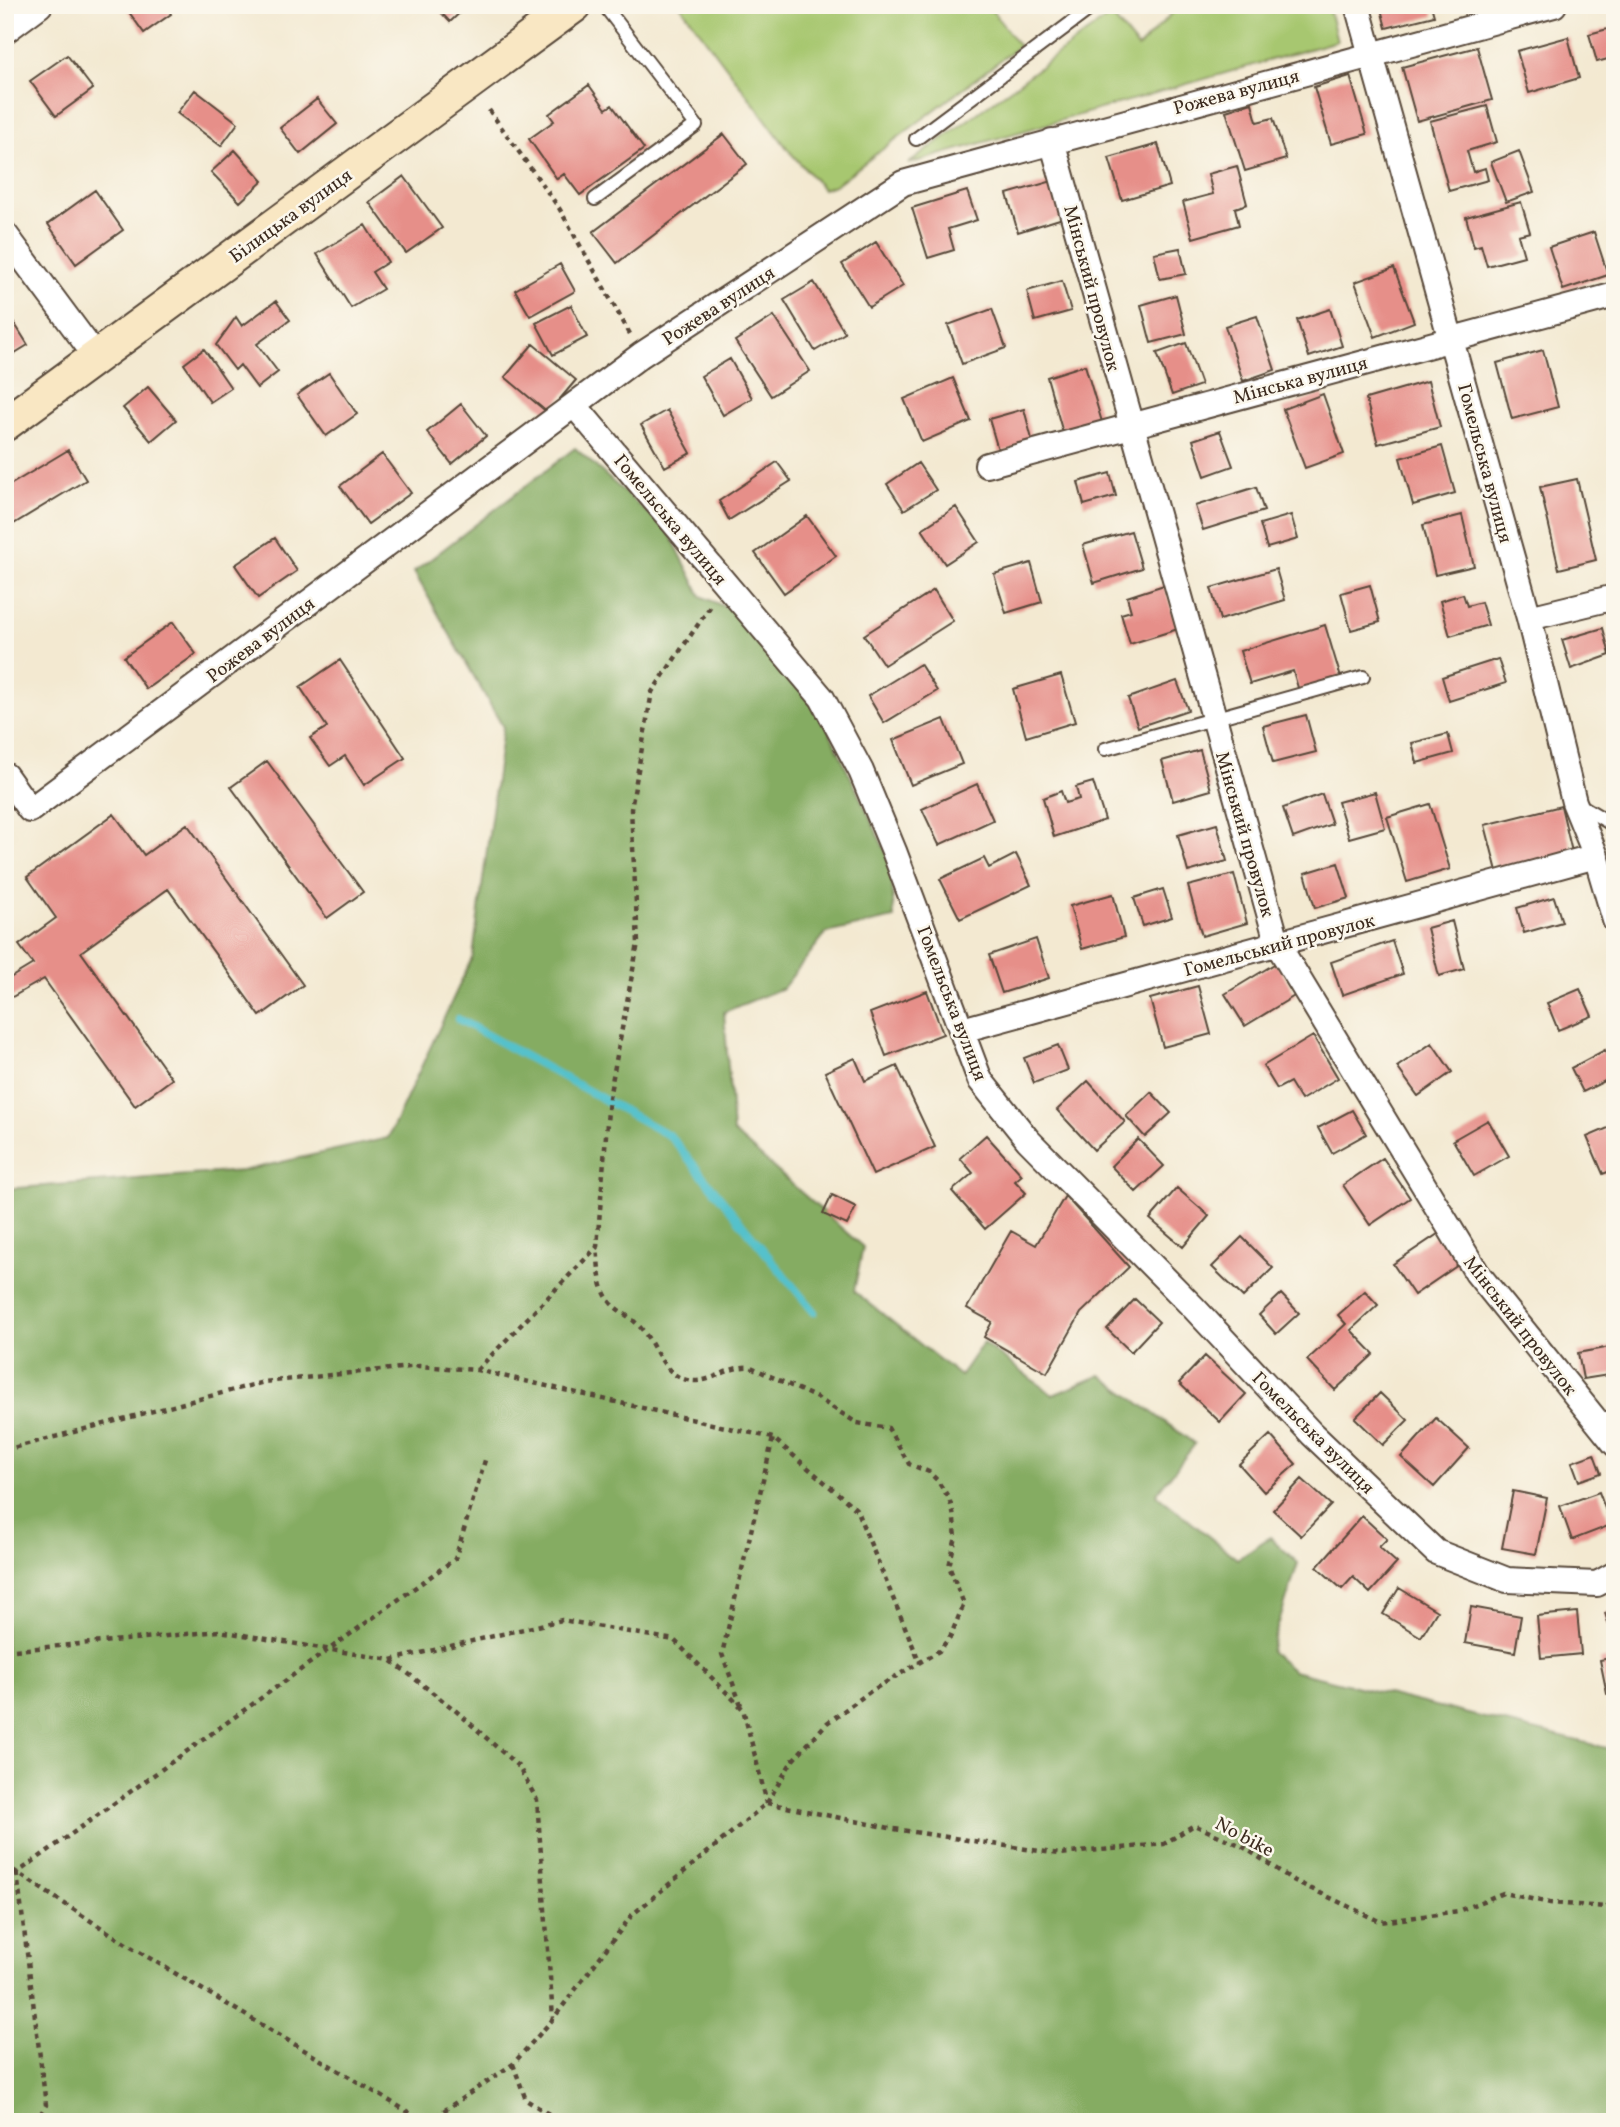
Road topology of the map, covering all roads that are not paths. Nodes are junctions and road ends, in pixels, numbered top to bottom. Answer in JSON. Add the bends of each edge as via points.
{"nodes":[{"id":1,"x":40,"y":5,"type":"edge"},
{"id":2,"x":575,"y":5,"type":"edge"},
{"id":3,"x":604,"y":5,"type":"edge"},
{"id":4,"x":1095,"y":5,"type":"edge"},
{"id":5,"x":1357,"y":5,"type":"edge"},
{"id":6,"x":1554,"y":5,"type":"edge"},
{"id":7,"x":5,"y":31,"type":"edge"},
{"id":8,"x":1368,"y":54,"type":"junction"},
{"id":9,"x":916,"y":139,"type":"dead end"},
{"id":10,"x":1052,"y":141,"type":"junction"},
{"id":11,"x":595,"y":199,"type":"dead end"},
{"id":12,"x":5,"y":234,"type":"edge"},
{"id":13,"x":1615,"y":295,"type":"edge"},
{"id":14,"x":1451,"y":338,"type":"junction"},
{"id":15,"x":97,"y":358,"type":"junction"},
{"id":16,"x":576,"y":406,"type":"junction"},
{"id":17,"x":5,"y":424,"type":"edge"},
{"id":18,"x":1130,"y":424,"type":"junction"},
{"id":19,"x":987,"y":464,"type":"dead end"},
{"id":20,"x":1615,"y":597,"type":"edge"},
{"id":21,"x":1529,"y":618,"type":"junction"},
{"id":22,"x":1363,"y":677,"type":"dead end"},
{"id":23,"x":1214,"y":719,"type":"junction"},
{"id":24,"x":1105,"y":749,"type":"dead end"},
{"id":25,"x":5,"y":775,"type":"edge"},
{"id":26,"x":1574,"y":802,"type":"junction"},
{"id":27,"x":1615,"y":826,"type":"edge"},
{"id":28,"x":1596,"y":856,"type":"junction"},
{"id":29,"x":1615,"y":920,"type":"edge"},
{"id":30,"x":1278,"y":945,"type":"junction"},
{"id":31,"x":962,"y":1030,"type":"junction"},
{"id":32,"x":1615,"y":1444,"type":"edge"},
{"id":33,"x":1615,"y":1574,"type":"edge"}],
"edges":[{"from":1,"to":7,"type":"street"},
{"from":2,"to":15,"type":"main road","name":"Білицька вулиця"},
{"from":3,"to":11,"type":"lane","via":[[696,125]]},
{"from":4,"to":9,"type":"lane"},
{"from":5,"to":8,"type":"street","name":"Гомельська вулиця"},
{"from":6,"to":8,"type":"street","name":"Рожева вулиця"},
{"from":8,"to":10,"type":"street","name":"Рожева вулиця"},
{"from":8,"to":14,"type":"street","name":"Гомельська вулиця"},
{"from":10,"to":16,"type":"street","name":"Рожева вулиця","via":[[903,183],[641,355]]},
{"from":10,"to":18,"type":"street","name":"Мінський провулок"},
{"from":12,"to":15,"type":"street"},
{"from":13,"to":14,"type":"street","name":"Мінська вулиця"},
{"from":14,"to":18,"type":"street","name":"Мінська вулиця"},
{"from":14,"to":21,"type":"street","name":"Гомельська вулиця"},
{"from":15,"to":17,"type":"main road","name":"Білицька вулиця"},
{"from":16,"to":25,"type":"street","name":"Рожева вулиця","via":[[30,810]]},
{"from":16,"to":31,"type":"street","name":"Гомельська вулиця","via":[[822,698],[861,771]]},
{"from":18,"to":19,"type":"street","name":"Мінська вулиця"},
{"from":18,"to":23,"type":"street","name":"Мінський провулок"},
{"from":20,"to":21,"type":"street"},
{"from":21,"to":26,"type":"street","name":"Гомельська вулиця"},
{"from":22,"to":23,"type":"lane"},
{"from":23,"to":24,"type":"lane"},
{"from":23,"to":30,"type":"street","name":"Мінський провулок"},
{"from":26,"to":27,"type":"lane"},
{"from":26,"to":28,"type":"street","name":"Гомельська вулиця"},
{"from":28,"to":29,"type":"street","name":"Гомельська вулиця"},
{"from":28,"to":30,"type":"street","name":"Гомельський провулок"},
{"from":30,"to":31,"type":"street","name":"Гомельський провулок"},
{"from":30,"to":32,"type":"street","name":"Мінський провулок","via":[[1477,1273]]},
{"from":31,"to":33,"type":"street","name":"Гомельська вулиця","via":[[980,1080],[1028,1140],[1312,1434],[1436,1552],[1507,1580],[1597,1584]]}]}
